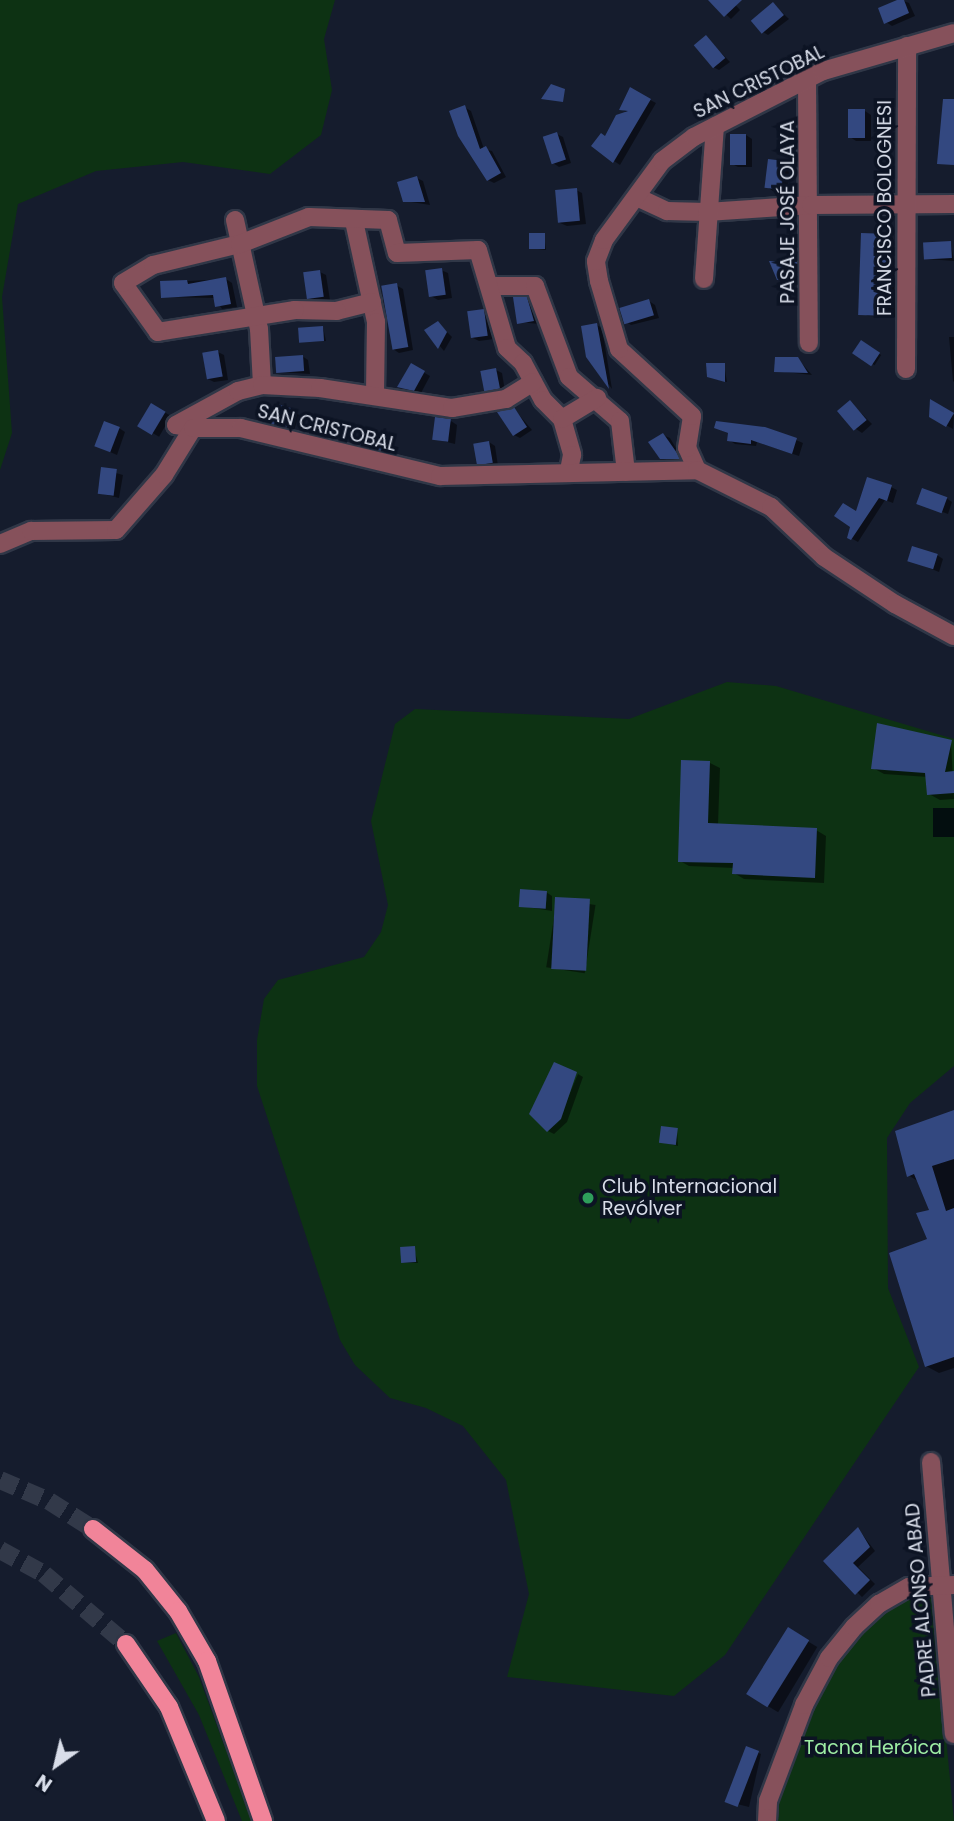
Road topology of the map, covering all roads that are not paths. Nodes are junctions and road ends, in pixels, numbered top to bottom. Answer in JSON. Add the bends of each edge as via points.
{"nodes":[{"id":1,"x":954,"y":33,"type":"edge"},
{"id":2,"x":907,"y":46,"type":"junction"},
{"id":3,"x":807,"y":80,"type":"junction"},
{"id":4,"x":715,"y":126,"type":"junction"},
{"id":5,"x":639,"y":198,"type":"junction"},
{"id":6,"x":954,"y":204,"type":"edge"},
{"id":7,"x":811,"y":205,"type":"junction"},
{"id":8,"x":905,"y":205,"type":"junction"},
{"id":9,"x":707,"y":212,"type":"junction"},
{"id":10,"x":235,"y":220,"type":"dead end"},
{"id":11,"x":354,"y":221,"type":"junction"},
{"id":12,"x":240,"y":244,"type":"junction"},
{"id":13,"x":704,"y":279,"type":"dead end"},
{"id":14,"x":490,"y":286,"type":"junction"},
{"id":15,"x":372,"y":302,"type":"junction"},
{"id":16,"x":256,"y":316,"type":"junction"},
{"id":17,"x":809,"y":343,"type":"dead end"},
{"id":18,"x":906,"y":369,"type":"dead end"},
{"id":19,"x":533,"y":382,"type":"junction"},
{"id":20,"x":262,"y":385,"type":"junction"},
{"id":21,"x":375,"y":396,"type":"junction"},
{"id":22,"x":597,"y":398,"type":"junction"},
{"id":23,"x":562,"y":419,"type":"junction"},
{"id":24,"x":193,"y":428,"type":"junction"},
{"id":25,"x":697,"y":470,"type":"junction"},
{"id":26,"x":569,"y":471,"type":"junction"},
{"id":27,"x":626,"y":472,"type":"junction"},
{"id":28,"x":0,"y":544,"type":"edge"},
{"id":29,"x":954,"y":636,"type":"edge"},
{"id":30,"x":930,"y":1462,"type":"dead end"},
{"id":31,"x":93,"y":1529,"type":"tunnel mouth"},
{"id":32,"x":948,"y":1586,"type":"edge"},
{"id":33,"x":126,"y":1644,"type":"tunnel mouth"},
{"id":34,"x":954,"y":1734,"type":"edge"},
{"id":35,"x":216,"y":1821,"type":"edge"},
{"id":36,"x":263,"y":1821,"type":"edge"},
{"id":37,"x":767,"y":1821,"type":"edge"}],
"edges":[{"from":1,"to":2,"type":"street","name":"SAN CRISTOBAL"},
{"from":2,"to":3,"type":"street","name":"SAN CRISTOBAL"},
{"from":2,"to":8,"type":"street","name":"FRANCISCO BOLOGNESI"},
{"from":3,"to":4,"type":"street","name":"SAN CRISTOBAL"},
{"from":3,"to":7,"type":"street","name":"PASAJE JOSÉ OLAYA"},
{"from":4,"to":5,"type":"street","name":"SAN CRISTOBAL","via":[[662,161]]},
{"from":4,"to":9,"type":"street"},
{"from":5,"to":9,"type":"street","via":[[667,211]]},
{"from":5,"to":25,"type":"street","name":"SAN CRISTOBAL","via":[[631,202],[599,249],[598,281],[619,349],[692,416],[687,448]]},
{"from":6,"to":8,"type":"street"},
{"from":7,"to":8,"type":"street"},
{"from":7,"to":9,"type":"street"},
{"from":7,"to":17,"type":"street","name":"PASAJE JOSÉ OLAYA"},
{"from":8,"to":18,"type":"street","name":"FRANCISCO BOLOGNESI"},
{"from":9,"to":13,"type":"street"},
{"from":10,"to":12,"type":"street"},
{"from":11,"to":12,"type":"street","via":[[309,217]]},
{"from":11,"to":14,"type":"street","via":[[388,220],[397,253],[478,250]]},
{"from":11,"to":15,"type":"street"},
{"from":12,"to":16,"type":"street"},
{"from":12,"to":16,"type":"street","via":[[153,265],[123,283],[158,332]]},
{"from":14,"to":19,"type":"street","via":[[507,348],[523,363]]},
{"from":14,"to":22,"type":"street","via":[[535,286],[569,377]]},
{"from":15,"to":16,"type":"street","via":[[337,311],[295,310]]},
{"from":15,"to":21,"type":"street","via":[[378,359]]},
{"from":16,"to":20,"type":"street"},
{"from":19,"to":21,"type":"street","via":[[506,399],[452,408]]},
{"from":19,"to":23,"type":"street"},
{"from":20,"to":21,"type":"street"},
{"from":20,"to":24,"type":"street","via":[[238,391],[176,425]]},
{"from":22,"to":23,"type":"street"},
{"from":22,"to":27,"type":"street","via":[[620,421]]},
{"from":23,"to":26,"type":"street","via":[[572,455]]},
{"from":24,"to":26,"type":"street","name":"SAN CRISTOBAL","via":[[241,428],[440,476]]},
{"from":24,"to":28,"type":"street","via":[[164,475],[116,530],[30,531]]},
{"from":25,"to":27,"type":"street","name":"SAN CRISTOBAL"},
{"from":25,"to":29,"type":"street","name":"SAN CRISTOBAL","via":[[771,507],[824,557]]},
{"from":26,"to":27,"type":"street","name":"SAN CRISTOBAL"},
{"from":30,"to":32,"type":"street","name":"PADRE ALONSO ABAD"},
{"from":31,"to":36,"type":"main road","via":[[145,1570],[207,1661]]},
{"from":32,"to":34,"type":"street","name":"PADRE ALONSO ABAD"},
{"from":32,"to":37,"type":"street","via":[[908,1587],[879,1604],[829,1658],[782,1761],[768,1801]]},
{"from":33,"to":35,"type":"main road","via":[[169,1707]]}]}
